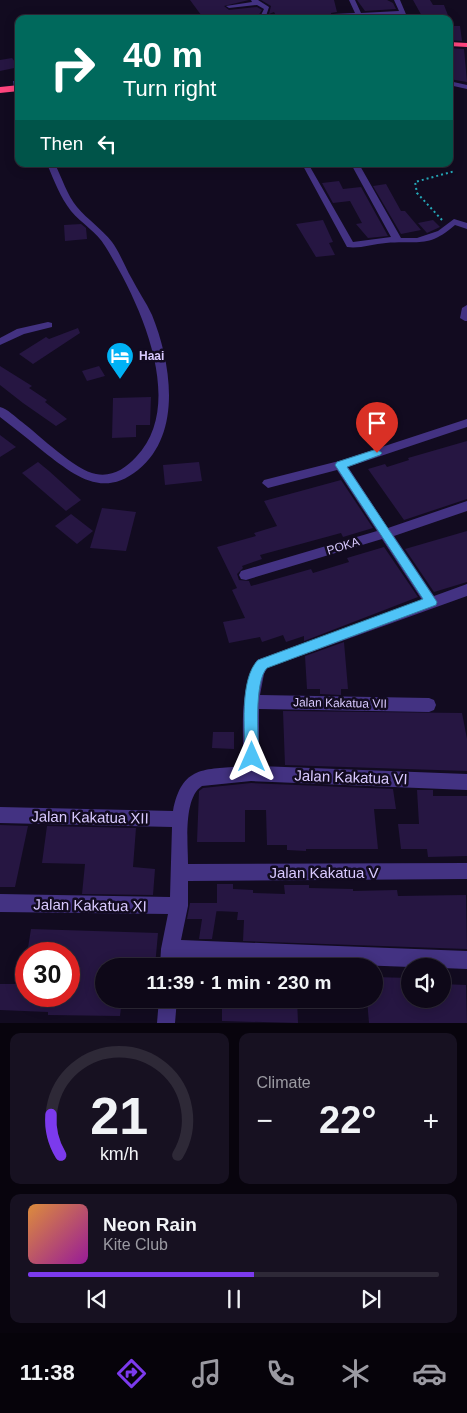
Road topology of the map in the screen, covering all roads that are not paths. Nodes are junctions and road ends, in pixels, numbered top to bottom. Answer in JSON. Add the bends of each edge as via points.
{"nodes":[{"id":1,"x":352,"y":0,"type":"edge"},
{"id":2,"x":397,"y":0,"type":"edge"},
{"id":3,"x":256,"y":1,"type":"edge"},
{"id":4,"x":229,"y":6,"type":"dead end"},
{"id":5,"x":264,"y":15,"type":"edge"},
{"id":6,"x":359,"y":15,"type":"edge"},
{"id":7,"x":404,"y":15,"type":"edge"},
{"id":8,"x":453,"y":44,"type":"edge"},
{"id":9,"x":467,"y":45,"type":"edge"},
{"id":10,"x":453,"y":50,"type":"edge"},
{"id":11,"x":467,"y":50,"type":"edge"},
{"id":12,"x":0,"y":84,"type":"edge"},
{"id":13,"x":453,"y":84,"type":"edge"},
{"id":14,"x":15,"y":86,"type":"edge"},
{"id":15,"x":467,"y":87,"type":"edge"},
{"id":16,"x":15,"y":88,"type":"edge"},
{"id":17,"x":0,"y":90,"type":"edge"},
{"id":18,"x":52,"y":167,"type":"edge"},
{"id":19,"x":306,"y":167,"type":"edge"},
{"id":20,"x":357,"y":167,"type":"edge"},
{"id":21,"x":467,"y":226,"type":"edge"},
{"id":22,"x":398,"y":241,"type":"junction"},
{"id":23,"x":467,"y":308,"type":"edge"},
{"id":24,"x":465,"y":318,"type":"dead end"},
{"id":25,"x":48,"y":325,"type":"dead end"},
{"id":26,"x":0,"y":342,"type":"edge"},
{"id":27,"x":0,"y":412,"type":"edge"},
{"id":28,"x":467,"y":423,"type":"edge"},
{"id":29,"x":340,"y":465,"type":"junction"},
{"id":30,"x":268,"y":484,"type":"dead end"},
{"id":31,"x":467,"y":506,"type":"edge"},
{"id":32,"x":387,"y":533,"type":"junction"},
{"id":33,"x":246,"y":575,"type":"dead end"},
{"id":34,"x":467,"y":590,"type":"edge"},
{"id":35,"x":431,"y":602,"type":"junction"},
{"id":36,"x":251,"y":702,"type":"junction"},
{"id":37,"x":429,"y":705,"type":"dead end"},
{"id":38,"x":251,"y":773,"type":"junction"},
{"id":39,"x":467,"y":782,"type":"edge"},
{"id":40,"x":0,"y":815,"type":"edge"},
{"id":41,"x":180,"y":819,"type":"junction"},
{"id":42,"x":467,"y":871,"type":"edge"},
{"id":43,"x":180,"y":873,"type":"junction"},
{"id":44,"x":0,"y":903,"type":"edge"},
{"id":45,"x":179,"y":906,"type":"junction"},
{"id":46,"x":170,"y":958,"type":"edge"},
{"id":47,"x":383,"y":959,"type":"edge"},
{"id":48,"x":467,"y":960,"type":"edge"},
{"id":49,"x":167,"y":1008,"type":"edge"},
{"id":50,"x":166,"y":1023,"type":"edge"}],
"edges":[{"from":1,"to":6,"type":"street"},
{"from":2,"to":7,"type":"street"},
{"from":3,"to":4,"type":"street"},
{"from":3,"to":5,"type":"street","via":[[267,9]]},
{"from":8,"to":9,"type":"highway"},
{"from":10,"to":11,"type":"highway"},
{"from":12,"to":14,"type":"highway"},
{"from":13,"to":15,"type":"street"},
{"from":16,"to":17,"type":"highway"},
{"from":18,"to":27,"type":"street","via":[[71,205],[108,242],[146,315],[161,363],[162,419],[151,449],[141,461],[123,476],[104,480],[79,473]]},
{"from":19,"to":22,"type":"street","via":[[349,245],[378,240]]},
{"from":20,"to":22,"type":"street"},
{"from":21,"to":22,"type":"street","via":[[457,222],[431,237],[411,242]]},
{"from":23,"to":24,"type":"street"},
{"from":25,"to":26,"type":"street","via":[[20,331]]},
{"from":28,"to":29,"type":"street"},
{"from":29,"to":30,"type":"street"},
{"from":29,"to":32,"type":"street"},
{"from":31,"to":32,"type":"street","name":"POKA"},
{"from":32,"to":33,"type":"street","name":"POKA"},
{"from":32,"to":35,"type":"street"},
{"from":34,"to":35,"type":"street"},
{"from":35,"to":36,"type":"street","via":[[262,664],[257,669]]},
{"from":36,"to":37,"type":"street","name":"Jalan Kakatua VII"},
{"from":36,"to":38,"type":"street"},
{"from":38,"to":39,"type":"street","name":"Jalan Kakatua VI"},
{"from":38,"to":41,"type":"street","name":"Jalan Kakatua VI","via":[[194,781],[184,796]]},
{"from":40,"to":41,"type":"street","name":"Jalan Kakatua XII"},
{"from":41,"to":43,"type":"street"},
{"from":42,"to":43,"type":"street","name":"Jalan Kakatua V"},
{"from":43,"to":45,"type":"street"},
{"from":44,"to":45,"type":"street","name":"Jalan Kakatua XI"},
{"from":45,"to":46,"type":"street"},
{"from":47,"to":48,"type":"street"},
{"from":49,"to":50,"type":"street"}]}
